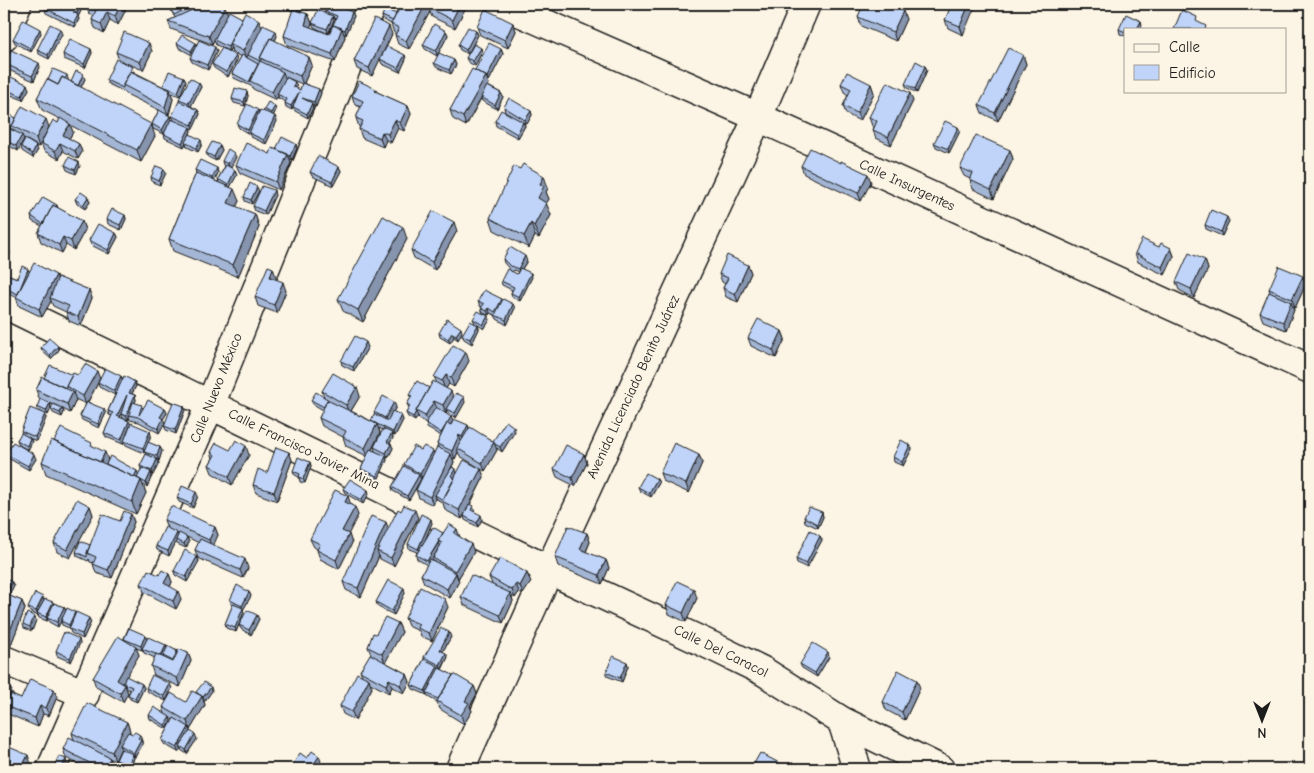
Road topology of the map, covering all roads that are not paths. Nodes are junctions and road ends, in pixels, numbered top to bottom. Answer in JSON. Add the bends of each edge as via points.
{"nodes":[{"id":1,"x":18,"y":4,"type":"edge"},
{"id":2,"x":372,"y":4,"type":"edge"},
{"id":3,"x":501,"y":4,"type":"edge"},
{"id":4,"x":806,"y":4,"type":"edge"},
{"id":5,"x":4,"y":37,"type":"edge"},
{"id":6,"x":758,"y":117,"type":"junction"},
{"id":7,"x":4,"y":304,"type":"edge"},
{"id":8,"x":1310,"y":369,"type":"edge"},
{"id":9,"x":211,"y":404,"type":"junction"},
{"id":10,"x":548,"y":570,"type":"junction"},
{"id":11,"x":4,"y":660,"type":"edge"},
{"id":12,"x":85,"y":694,"type":"junction"},
{"id":13,"x":842,"y":721,"type":"junction"},
{"id":14,"x":51,"y":769,"type":"edge"},
{"id":15,"x":460,"y":769,"type":"edge"},
{"id":16,"x":857,"y":769,"type":"edge"},
{"id":17,"x":940,"y":769,"type":"edge"}],
"edges":[{"from":1,"to":5,"type":"street"},
{"from":2,"to":9,"type":"street","name":"Calle Nuevo México"},
{"from":3,"to":6,"type":"street","name":"Calle Insurgentes"},
{"from":4,"to":6,"type":"street","name":"Avenida Licenciado Benito Juárez"},
{"from":6,"to":8,"type":"street","name":"Calle Insurgentes"},
{"from":6,"to":10,"type":"street","name":"Avenida Licenciado Benito Juárez"},
{"from":7,"to":9,"type":"street","name":"Calle Francisco Javier Mina"},
{"from":9,"to":10,"type":"street","name":"Calle Francisco Javier Mina"},
{"from":9,"to":12,"type":"street","name":"Calle Nuevo México"},
{"from":10,"to":13,"type":"street","name":"Calle Del Caracol","via":[[763,671]]},
{"from":10,"to":15,"type":"street","name":"Avenida Licenciado Benito Juárez"},
{"from":11,"to":12,"type":"street"},
{"from":12,"to":14,"type":"street","name":"Calle Nuevo México"},
{"from":13,"to":16,"type":"street"},
{"from":13,"to":17,"type":"street","name":"Calle Del Caracol"}]}
